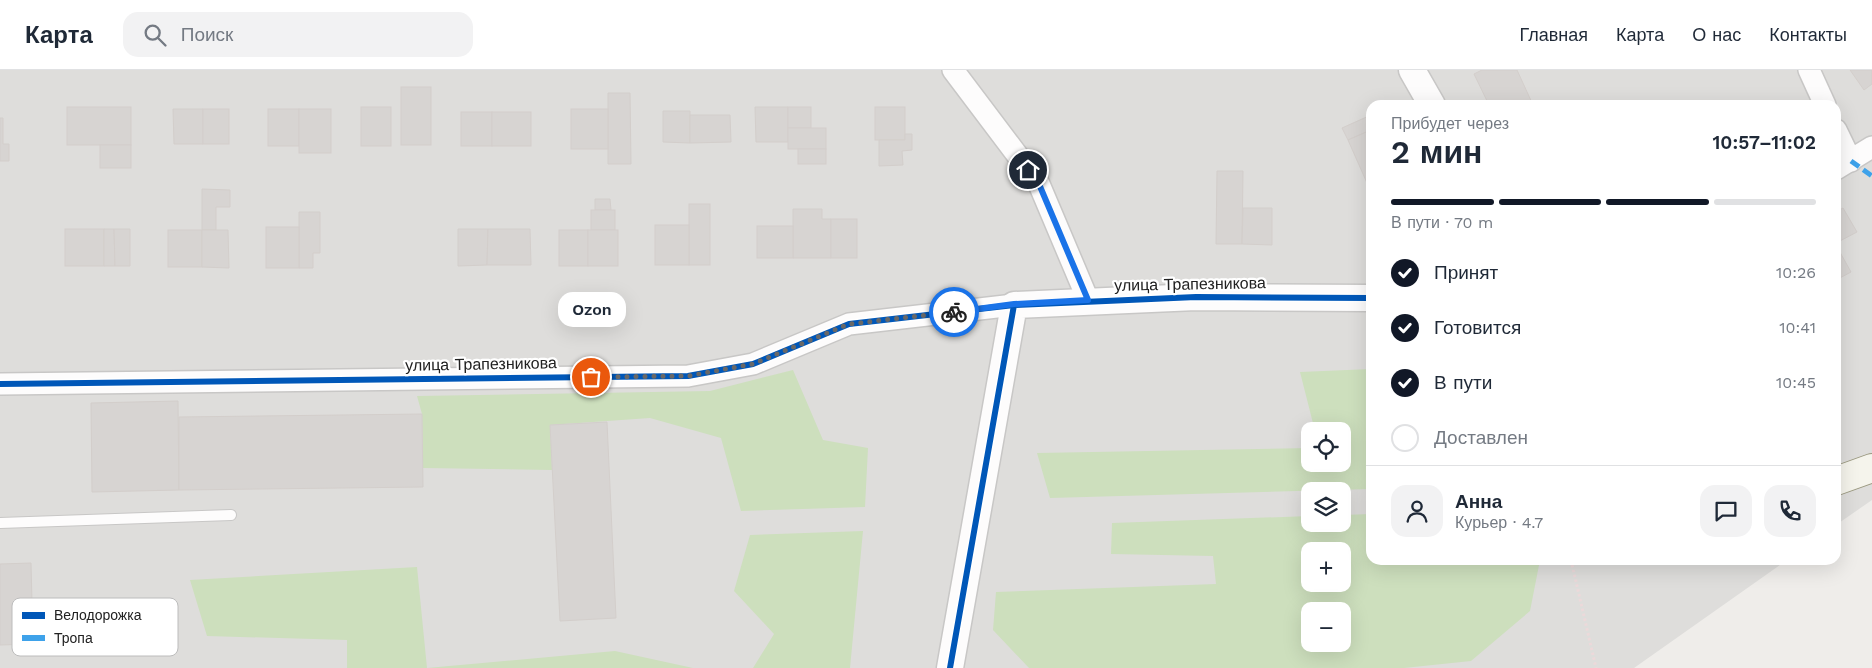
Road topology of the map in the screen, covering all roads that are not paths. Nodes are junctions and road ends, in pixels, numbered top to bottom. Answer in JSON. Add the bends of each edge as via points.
{"nodes":[{"id":1,"x":953,"y":70,"type":"edge"},
{"id":2,"x":1412,"y":70,"type":"edge"},
{"id":3,"x":1809,"y":70,"type":"edge"},
{"id":4,"x":1429,"y":100,"type":"edge"},
{"id":5,"x":1823,"y":100,"type":"edge"},
{"id":6,"x":1872,"y":147,"type":"edge"},
{"id":7,"x":1843,"y":165,"type":"edge"},
{"id":8,"x":1366,"y":298,"type":"edge"},
{"id":9,"x":1088,"y":300,"type":"junction"},
{"id":10,"x":1014,"y":304,"type":"junction"},
{"id":11,"x":0,"y":384,"type":"edge"},
{"id":12,"x":1872,"y":468,"type":"edge"},
{"id":13,"x":1841,"y":479,"type":"edge"},
{"id":14,"x":231,"y":516,"type":"dead end"},
{"id":15,"x":0,"y":523,"type":"edge"},
{"id":16,"x":950,"y":668,"type":"edge"}],
"edges":[{"from":1,"to":9,"type":"street","via":[[1039,184]]},
{"from":2,"to":4,"type":"street"},
{"from":3,"to":5,"type":"street"},
{"from":6,"to":7,"type":"street"},
{"from":8,"to":9,"type":"street","name":"улица Трапезникова"},
{"from":9,"to":10,"type":"street","name":"улица Трапезникова"},
{"from":10,"to":11,"type":"street","name":"улица Трапезникова","via":[[849,324],[753,364],[688,376]]},
{"from":10,"to":16,"type":"street"},
{"from":12,"to":13,"type":"main road"},
{"from":14,"to":15,"type":"lane"}]}
